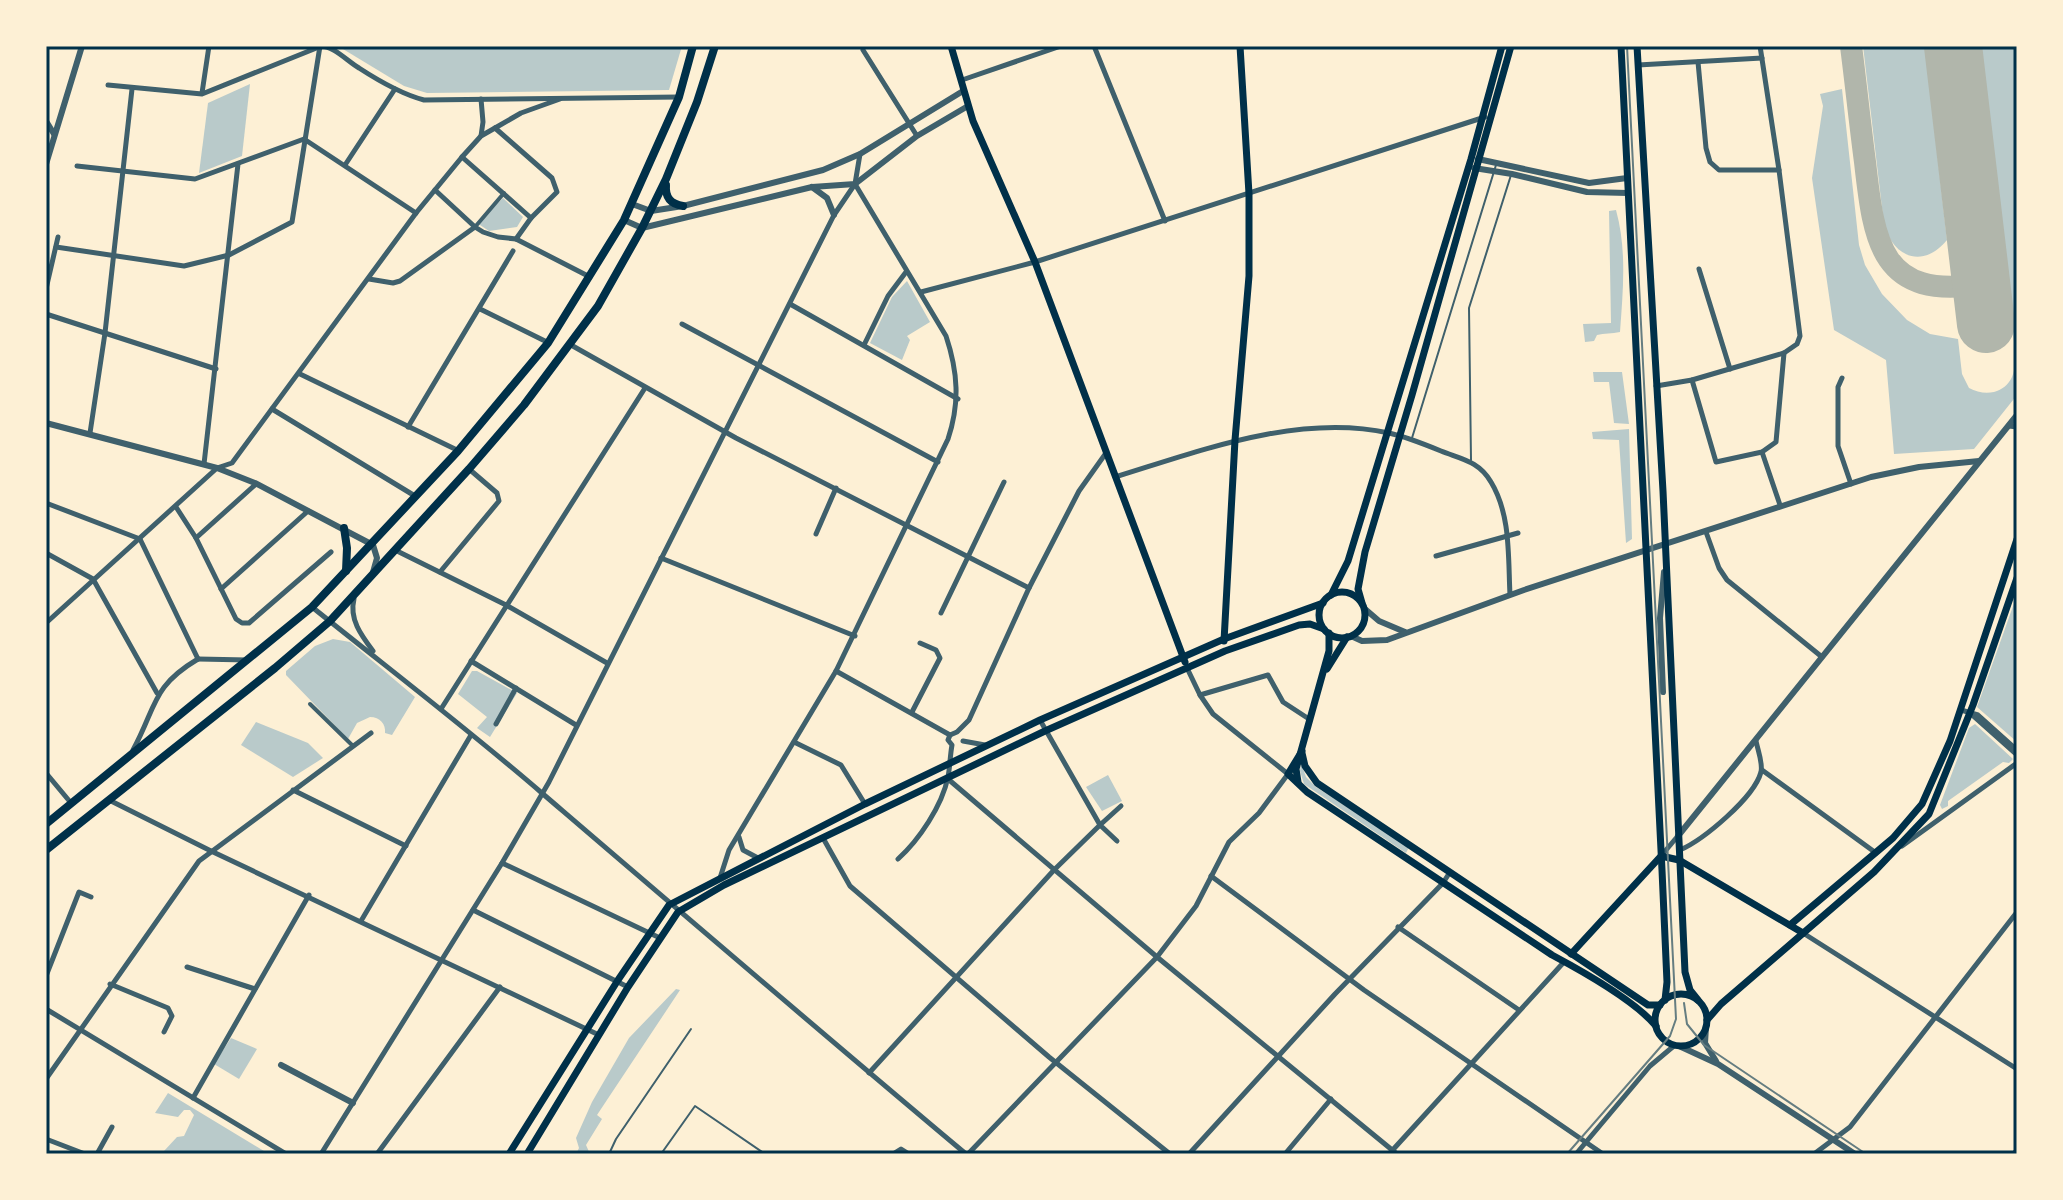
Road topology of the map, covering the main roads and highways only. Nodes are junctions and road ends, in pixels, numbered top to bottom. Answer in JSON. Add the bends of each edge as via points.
{"nodes":[{"id":1,"x":693,"y":46,"type":"edge"},
{"id":2,"x":715,"y":46,"type":"edge"},
{"id":3,"x":951,"y":46,"type":"edge"},
{"id":4,"x":1240,"y":46,"type":"edge"},
{"id":5,"x":1502,"y":46,"type":"edge"},
{"id":6,"x":1511,"y":46,"type":"edge"},
{"id":7,"x":1621,"y":46,"type":"edge"},
{"id":8,"x":1637,"y":46,"type":"edge"},
{"id":9,"x":1487,"y":118,"type":"junction"},
{"id":10,"x":1474,"y":164,"type":"junction"},
{"id":11,"x":666,"y":179,"type":"junction"},
{"id":12,"x":683,"y":206,"type":"road end"},
{"id":13,"x":344,"y":528,"type":"road end"},
{"id":14,"x":2017,"y":539,"type":"edge"},
{"id":15,"x":345,"y":573,"type":"junction"},
{"id":16,"x":2017,"y":578,"type":"edge"},
{"id":17,"x":1331,"y":595,"type":"junction"},
{"id":18,"x":1323,"y":603,"type":"junction"},
{"id":19,"x":1363,"y":606,"type":"junction"},
{"id":20,"x":1326,"y":631,"type":"junction"},
{"id":21,"x":1349,"y":637,"type":"junction"},
{"id":22,"x":1224,"y":639,"type":"junction"},
{"id":23,"x":1225,"y":651,"type":"junction"},
{"id":24,"x":1184,"y":658,"type":"junction"},
{"id":25,"x":1187,"y":668,"type":"junction"},
{"id":26,"x":1322,"y":678,"type":"junction"},
{"id":27,"x":1302,"y":751,"type":"junction"},
{"id":28,"x":1299,"y":783,"type":"junction"},
{"id":29,"x":46,"y":824,"type":"edge"},
{"id":30,"x":1413,"y":845,"type":"junction"},
{"id":31,"x":46,"y":850,"type":"edge"},
{"id":32,"x":1661,"y":856,"type":"junction"},
{"id":33,"x":1404,"y":857,"type":"junction"},
{"id":34,"x":1679,"y":860,"type":"junction"},
{"id":35,"x":1662,"y":870,"type":"junction"},
{"id":36,"x":722,"y":881,"type":"junction"},
{"id":37,"x":1790,"y":925,"type":"junction"},
{"id":38,"x":1803,"y":933,"type":"junction"},
{"id":39,"x":1572,"y":953,"type":"junction"},
{"id":40,"x":1564,"y":962,"type":"junction"},
{"id":41,"x":1698,"y":1000,"type":"junction"},
{"id":42,"x":1663,"y":1003,"type":"junction"},
{"id":43,"x":1706,"y":1024,"type":"junction"},
{"id":44,"x":1656,"y":1026,"type":"junction"},
{"id":45,"x":529,"y":1153,"type":"edge"},
{"id":46,"x":509,"y":1154,"type":"edge"}],
"edges":[{"from":1,"to":15,"type":"main road","via":[[679,97],[632,204],[548,343]]},
{"from":2,"to":11,"type":"main road"},
{"from":3,"to":24,"type":"main road","via":[[968,106],[1035,262]]},
{"from":4,"to":22,"type":"main road","via":[[1249,276]]},
{"from":5,"to":9,"type":"main road"},
{"from":6,"to":9,"type":"main road"},
{"from":7,"to":32,"type":"main road"},
{"from":8,"to":34,"type":"main road"},
{"from":9,"to":10,"type":"main road"},
{"from":10,"to":17,"type":"main road","via":[[1348,561]]},
{"from":10,"to":19,"type":"main road","via":[[1361,565],[1358,589]]},
{"from":11,"to":12,"type":"main road","via":[[669,199]]},
{"from":11,"to":31,"type":"main road","via":[[598,306],[571,345],[372,576],[275,668]]},
{"from":13,"to":15,"type":"main road"},
{"from":14,"to":37,"type":"main road","via":[[1961,710],[1922,804],[1876,853]]},
{"from":15,"to":29,"type":"main road","via":[[249,660]]},
{"from":16,"to":38,"type":"main road","via":[[1933,807],[1919,828]]},
{"from":17,"to":18,"type":"main road"},
{"from":17,"to":19,"type":"main road","via":[[1344,592],[1358,597]]},
{"from":18,"to":20,"type":"main road","via":[[1320,619]]},
{"from":18,"to":22,"type":"main road"},
{"from":19,"to":21,"type":"main road","via":[[1364,622]]},
{"from":20,"to":21,"type":"main road"},
{"from":20,"to":23,"type":"main road","via":[[1299,625]]},
{"from":20,"to":26,"type":"main road","via":[[1329,651]]},
{"from":21,"to":26,"type":"main road"},
{"from":22,"to":23,"type":"main road"},
{"from":22,"to":24,"type":"main road"},
{"from":23,"to":25,"type":"main road"},
{"from":24,"to":25,"type":"main road"},
{"from":24,"to":36,"type":"main road","via":[[986,745]]},
{"from":25,"to":36,"type":"main road"},
{"from":26,"to":27,"type":"main road"},
{"from":27,"to":28,"type":"main road","via":[[1296,769]]},
{"from":27,"to":28,"type":"main road","via":[[1288,774]]},
{"from":27,"to":30,"type":"main road","via":[[1317,783]]},
{"from":28,"to":33,"type":"main road"},
{"from":30,"to":33,"type":"main road"},
{"from":30,"to":39,"type":"main road"},
{"from":32,"to":34,"type":"main road"},
{"from":32,"to":35,"type":"main road"},
{"from":32,"to":39,"type":"main road"},
{"from":33,"to":40,"type":"main road"},
{"from":34,"to":35,"type":"main road"},
{"from":34,"to":37,"type":"main road"},
{"from":34,"to":41,"type":"main road","via":[[1685,972]]},
{"from":35,"to":42,"type":"main road","via":[[1667,982]]},
{"from":36,"to":45,"type":"main road","via":[[678,912]]},
{"from":36,"to":46,"type":"main road","via":[[669,905]]},
{"from":37,"to":38,"type":"main road"},
{"from":38,"to":43,"type":"main road","via":[[1712,1012]]},
{"from":39,"to":40,"type":"main road"},
{"from":39,"to":42,"type":"main road","via":[[1648,1005]]},
{"from":40,"to":44,"type":"main road"},
{"from":41,"to":42,"type":"main road","via":[[1685,995]]},
{"from":41,"to":43,"type":"main road"},
{"from":42,"to":44,"type":"main road"},
{"from":43,"to":44,"type":"main road","via":[[1696,1041],[1677,1046],[1664,1040]]}]}
